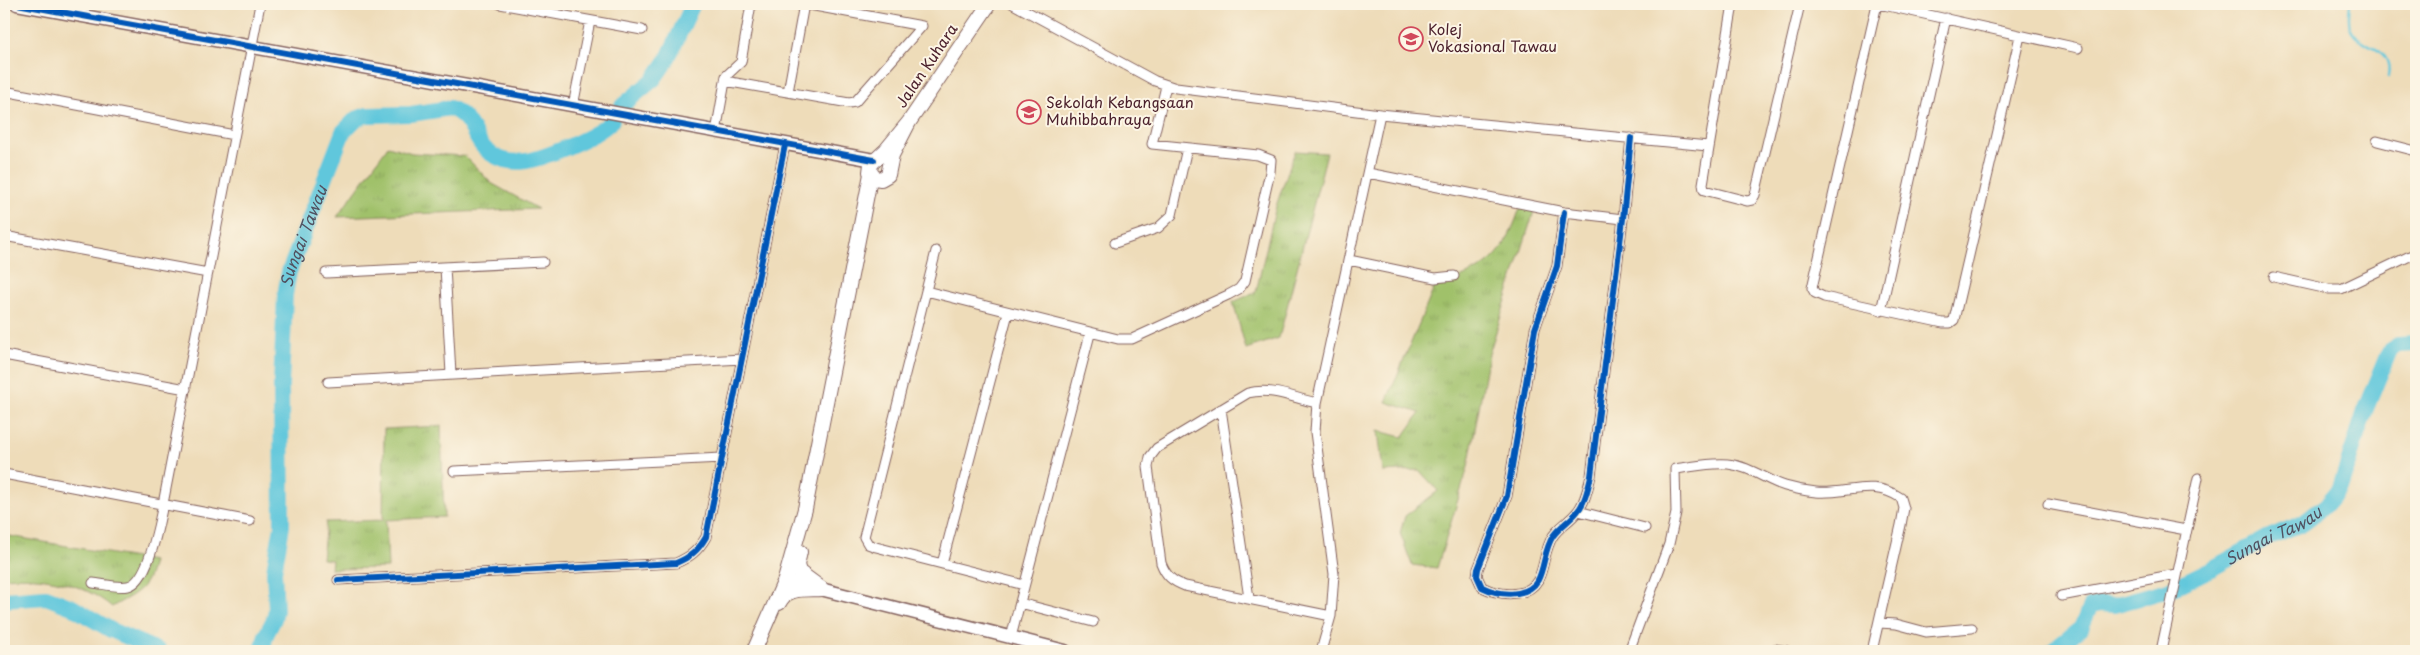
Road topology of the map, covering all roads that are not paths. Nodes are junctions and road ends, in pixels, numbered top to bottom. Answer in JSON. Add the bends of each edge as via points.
{"nodes":[{"id":1,"x":16,"y":4,"type":"edge"},
{"id":2,"x":260,"y":4,"type":"edge"},
{"id":3,"x":500,"y":4,"type":"edge"},
{"id":4,"x":751,"y":4,"type":"edge"},
{"id":5,"x":804,"y":4,"type":"edge"},
{"id":6,"x":989,"y":4,"type":"edge"},
{"id":7,"x":1014,"y":4,"type":"edge"},
{"id":8,"x":1733,"y":4,"type":"edge"},
{"id":9,"x":1800,"y":4,"type":"edge"},
{"id":10,"x":1878,"y":4,"type":"edge"},
{"id":11,"x":1946,"y":18,"type":"junction"},
{"id":12,"x":590,"y":21,"type":"junction"},
{"id":13,"x":642,"y":30,"type":"dead end"},
{"id":14,"x":2020,"y":36,"type":"junction"},
{"id":15,"x":251,"y":47,"type":"junction"},
{"id":16,"x":2078,"y":48,"type":"dead end"},
{"id":17,"x":726,"y":81,"type":"junction"},
{"id":18,"x":1166,"y":86,"type":"junction"},
{"id":19,"x":4,"y":91,"type":"edge"},
{"id":20,"x":788,"y":92,"type":"junction"},
{"id":21,"x":573,"y":106,"type":"junction"},
{"id":22,"x":1380,"y":114,"type":"junction"},
{"id":23,"x":716,"y":132,"type":"junction"},
{"id":24,"x":234,"y":135,"type":"junction"},
{"id":25,"x":1631,"y":138,"type":"junction"},
{"id":26,"x":2377,"y":141,"type":"dead end"},
{"id":27,"x":785,"y":144,"type":"junction"},
{"id":28,"x":1708,"y":146,"type":"junction"},
{"id":29,"x":1187,"y":148,"type":"junction"},
{"id":30,"x":2416,"y":151,"type":"edge"},
{"id":31,"x":877,"y":168,"type":"junction"},
{"id":32,"x":1368,"y":173,"type":"junction"},
{"id":33,"x":1564,"y":212,"type":"junction"},
{"id":34,"x":1623,"y":220,"type":"junction"},
{"id":35,"x":4,"y":236,"type":"edge"},
{"id":36,"x":1115,"y":244,"type":"dead end"},
{"id":37,"x":936,"y":251,"type":"dead end"},
{"id":38,"x":2416,"y":253,"type":"edge"},
{"id":39,"x":1349,"y":260,"type":"junction"},
{"id":40,"x":543,"y":262,"type":"dead end"},
{"id":41,"x":445,"y":267,"type":"junction"},
{"id":42,"x":208,"y":273,"type":"junction"},
{"id":43,"x":326,"y":273,"type":"dead end"},
{"id":44,"x":1454,"y":276,"type":"dead end"},
{"id":45,"x":2274,"y":277,"type":"dead end"},
{"id":46,"x":926,"y":291,"type":"junction"},
{"id":47,"x":1881,"y":311,"type":"junction"},
{"id":48,"x":1008,"y":313,"type":"junction"},
{"id":49,"x":1090,"y":334,"type":"junction"},
{"id":50,"x":4,"y":355,"type":"edge"},
{"id":51,"x":742,"y":359,"type":"junction"},
{"id":52,"x":451,"y":374,"type":"junction"},
{"id":53,"x":328,"y":382,"type":"dead end"},
{"id":54,"x":186,"y":389,"type":"junction"},
{"id":55,"x":1317,"y":403,"type":"junction"},
{"id":56,"x":1221,"y":409,"type":"junction"},
{"id":57,"x":722,"y":458,"type":"junction"},
{"id":58,"x":454,"y":471,"type":"dead end"},
{"id":59,"x":4,"y":474,"type":"edge"},
{"id":60,"x":2198,"y":478,"type":"dead end"},
{"id":61,"x":164,"y":504,"type":"junction"},
{"id":62,"x":2048,"y":504,"type":"dead end"},
{"id":63,"x":806,"y":509,"type":"junction"},
{"id":64,"x":1578,"y":511,"type":"junction"},
{"id":65,"x":250,"y":520,"type":"dead end"},
{"id":66,"x":1645,"y":528,"type":"dead end"},
{"id":67,"x":2186,"y":530,"type":"junction"},
{"id":68,"x":942,"y":564,"type":"junction"},
{"id":69,"x":2176,"y":577,"type":"junction"},
{"id":70,"x":338,"y":580,"type":"dead end"},
{"id":71,"x":785,"y":580,"type":"junction"},
{"id":72,"x":93,"y":582,"type":"dead end"},
{"id":73,"x":1024,"y":585,"type":"junction"},
{"id":74,"x":822,"y":589,"type":"junction"},
{"id":75,"x":2060,"y":596,"type":"dead end"},
{"id":76,"x":1249,"y":598,"type":"junction"},
{"id":77,"x":1020,"y":603,"type":"junction"},
{"id":78,"x":772,"y":611,"type":"junction"},
{"id":79,"x":1331,"y":616,"type":"junction"},
{"id":80,"x":1093,"y":622,"type":"dead end"},
{"id":81,"x":1879,"y":623,"type":"junction"},
{"id":82,"x":1972,"y":628,"type":"dead end"},
{"id":83,"x":1011,"y":637,"type":"junction"},
{"id":84,"x":1776,"y":649,"type":"dead end"},
{"id":85,"x":754,"y":651,"type":"edge"},
{"id":86,"x":1065,"y":651,"type":"edge"},
{"id":87,"x":1321,"y":651,"type":"edge"},
{"id":88,"x":1629,"y":651,"type":"edge"},
{"id":89,"x":1787,"y":651,"type":"edge"},
{"id":90,"x":1872,"y":651,"type":"edge"},
{"id":91,"x":2161,"y":651,"type":"edge"}],
"edges":[{"from":1,"to":15,"type":"street"},
{"from":2,"to":15,"type":"street"},
{"from":3,"to":12,"type":"street"},
{"from":4,"to":17,"type":"street","via":[[741,62],[726,76]]},
{"from":5,"to":20,"type":"street"},
{"from":5,"to":20,"type":"street","via":[[922,26],[855,102]]},
{"from":6,"to":31,"type":"main road","name":"Jalan Kuhara"},
{"from":7,"to":18,"type":"street"},
{"from":8,"to":28,"type":"street"},
{"from":9,"to":28,"type":"street","via":[[1752,200],[1704,190]]},
{"from":10,"to":11,"type":"street"},
{"from":10,"to":47,"type":"street","via":[[1812,288],[1824,297]]},
{"from":11,"to":14,"type":"street"},
{"from":11,"to":47,"type":"street"},
{"from":12,"to":13,"type":"street"},
{"from":12,"to":21,"type":"street"},
{"from":14,"to":16,"type":"street"},
{"from":14,"to":47,"type":"street","via":[[1954,320],[1943,323]]},
{"from":15,"to":21,"type":"street"},
{"from":15,"to":24,"type":"street"},
{"from":17,"to":20,"type":"street"},
{"from":17,"to":23,"type":"street"},
{"from":18,"to":22,"type":"street"},
{"from":18,"to":29,"type":"street","via":[[1152,144]]},
{"from":19,"to":24,"type":"street"},
{"from":21,"to":23,"type":"street"},
{"from":22,"to":25,"type":"street"},
{"from":22,"to":32,"type":"street"},
{"from":23,"to":27,"type":"street"},
{"from":24,"to":42,"type":"street"},
{"from":25,"to":28,"type":"street"},
{"from":25,"to":34,"type":"street"},
{"from":26,"to":30,"type":"street"},
{"from":27,"to":31,"type":"street","via":[[841,155]]},
{"from":27,"to":51,"type":"street"},
{"from":29,"to":36,"type":"street","via":[[1172,215],[1158,228]]},
{"from":29,"to":49,"type":"street","via":[[1258,155],[1271,160],[1245,282],[1228,295],[1132,339]]},
{"from":31,"to":63,"type":"main road","name":"Jalan Kuhara","via":[[854,259]]},
{"from":32,"to":33,"type":"street"},
{"from":32,"to":39,"type":"street"},
{"from":33,"to":34,"type":"street"},
{"from":33,"to":64,"type":"street","via":[[1556,266],[1535,329],[1508,496],[1478,569],[1482,587],[1508,594],[1532,586],[1537,581],[1553,536]]},
{"from":34,"to":64,"type":"street","via":[[1591,476]]},
{"from":35,"to":42,"type":"street"},
{"from":37,"to":46,"type":"street"},
{"from":38,"to":45,"type":"street","via":[[2342,289],[2328,290]]},
{"from":39,"to":44,"type":"street","via":[[1435,278]]},
{"from":39,"to":55,"type":"street"},
{"from":40,"to":41,"type":"street"},
{"from":41,"to":43,"type":"street"},
{"from":41,"to":52,"type":"street"},
{"from":42,"to":54,"type":"street"},
{"from":46,"to":48,"type":"street"},
{"from":46,"to":68,"type":"street","via":[[864,537],[868,544],[876,547]]},
{"from":48,"to":49,"type":"street"},
{"from":48,"to":68,"type":"street"},
{"from":49,"to":73,"type":"street"},
{"from":50,"to":54,"type":"street"},
{"from":51,"to":52,"type":"street"},
{"from":51,"to":57,"type":"street"},
{"from":52,"to":53,"type":"street"},
{"from":54,"to":61,"type":"street"},
{"from":55,"to":56,"type":"street","via":[[1285,394],[1257,391]]},
{"from":55,"to":79,"type":"street","via":[[1315,432],[1334,574]]},
{"from":56,"to":76,"type":"street"},
{"from":56,"to":76,"type":"street","via":[[1157,448],[1150,457],[1148,466],[1154,518],[1161,563],[1173,581]]},
{"from":57,"to":58,"type":"street"},
{"from":57,"to":70,"type":"street","via":[[706,537],[699,549],[676,563]]},
{"from":59,"to":61,"type":"street"},
{"from":60,"to":67,"type":"street"},
{"from":61,"to":65,"type":"street"},
{"from":61,"to":72,"type":"street","via":[[150,555],[138,581],[126,587]]},
{"from":62,"to":67,"type":"street"},
{"from":63,"to":71,"type":"main road"},
{"from":63,"to":74,"type":"main road","via":[[809,518],[797,569]]},
{"from":64,"to":66,"type":"street"},
{"from":67,"to":69,"type":"street"},
{"from":68,"to":73,"type":"street"},
{"from":69,"to":75,"type":"street"},
{"from":69,"to":91,"type":"street"},
{"from":71,"to":74,"type":"street"},
{"from":71,"to":78,"type":"main road"},
{"from":73,"to":77,"type":"street"},
{"from":74,"to":78,"type":"main road","via":[[789,591]]},
{"from":74,"to":83,"type":"street"},
{"from":76,"to":79,"type":"street"},
{"from":77,"to":80,"type":"street"},
{"from":77,"to":83,"type":"street"},
{"from":78,"to":85,"type":"main road"},
{"from":79,"to":87,"type":"street"},
{"from":81,"to":82,"type":"street","via":[[1926,632]]},
{"from":81,"to":88,"type":"street","via":[[1904,508],[1901,498],[1872,487],[1831,492],[1803,490],[1728,464],[1709,464],[1675,470],[1676,513],[1669,544]]},
{"from":81,"to":90,"type":"street"},
{"from":83,"to":86,"type":"street"},
{"from":84,"to":89,"type":"street"}]}
